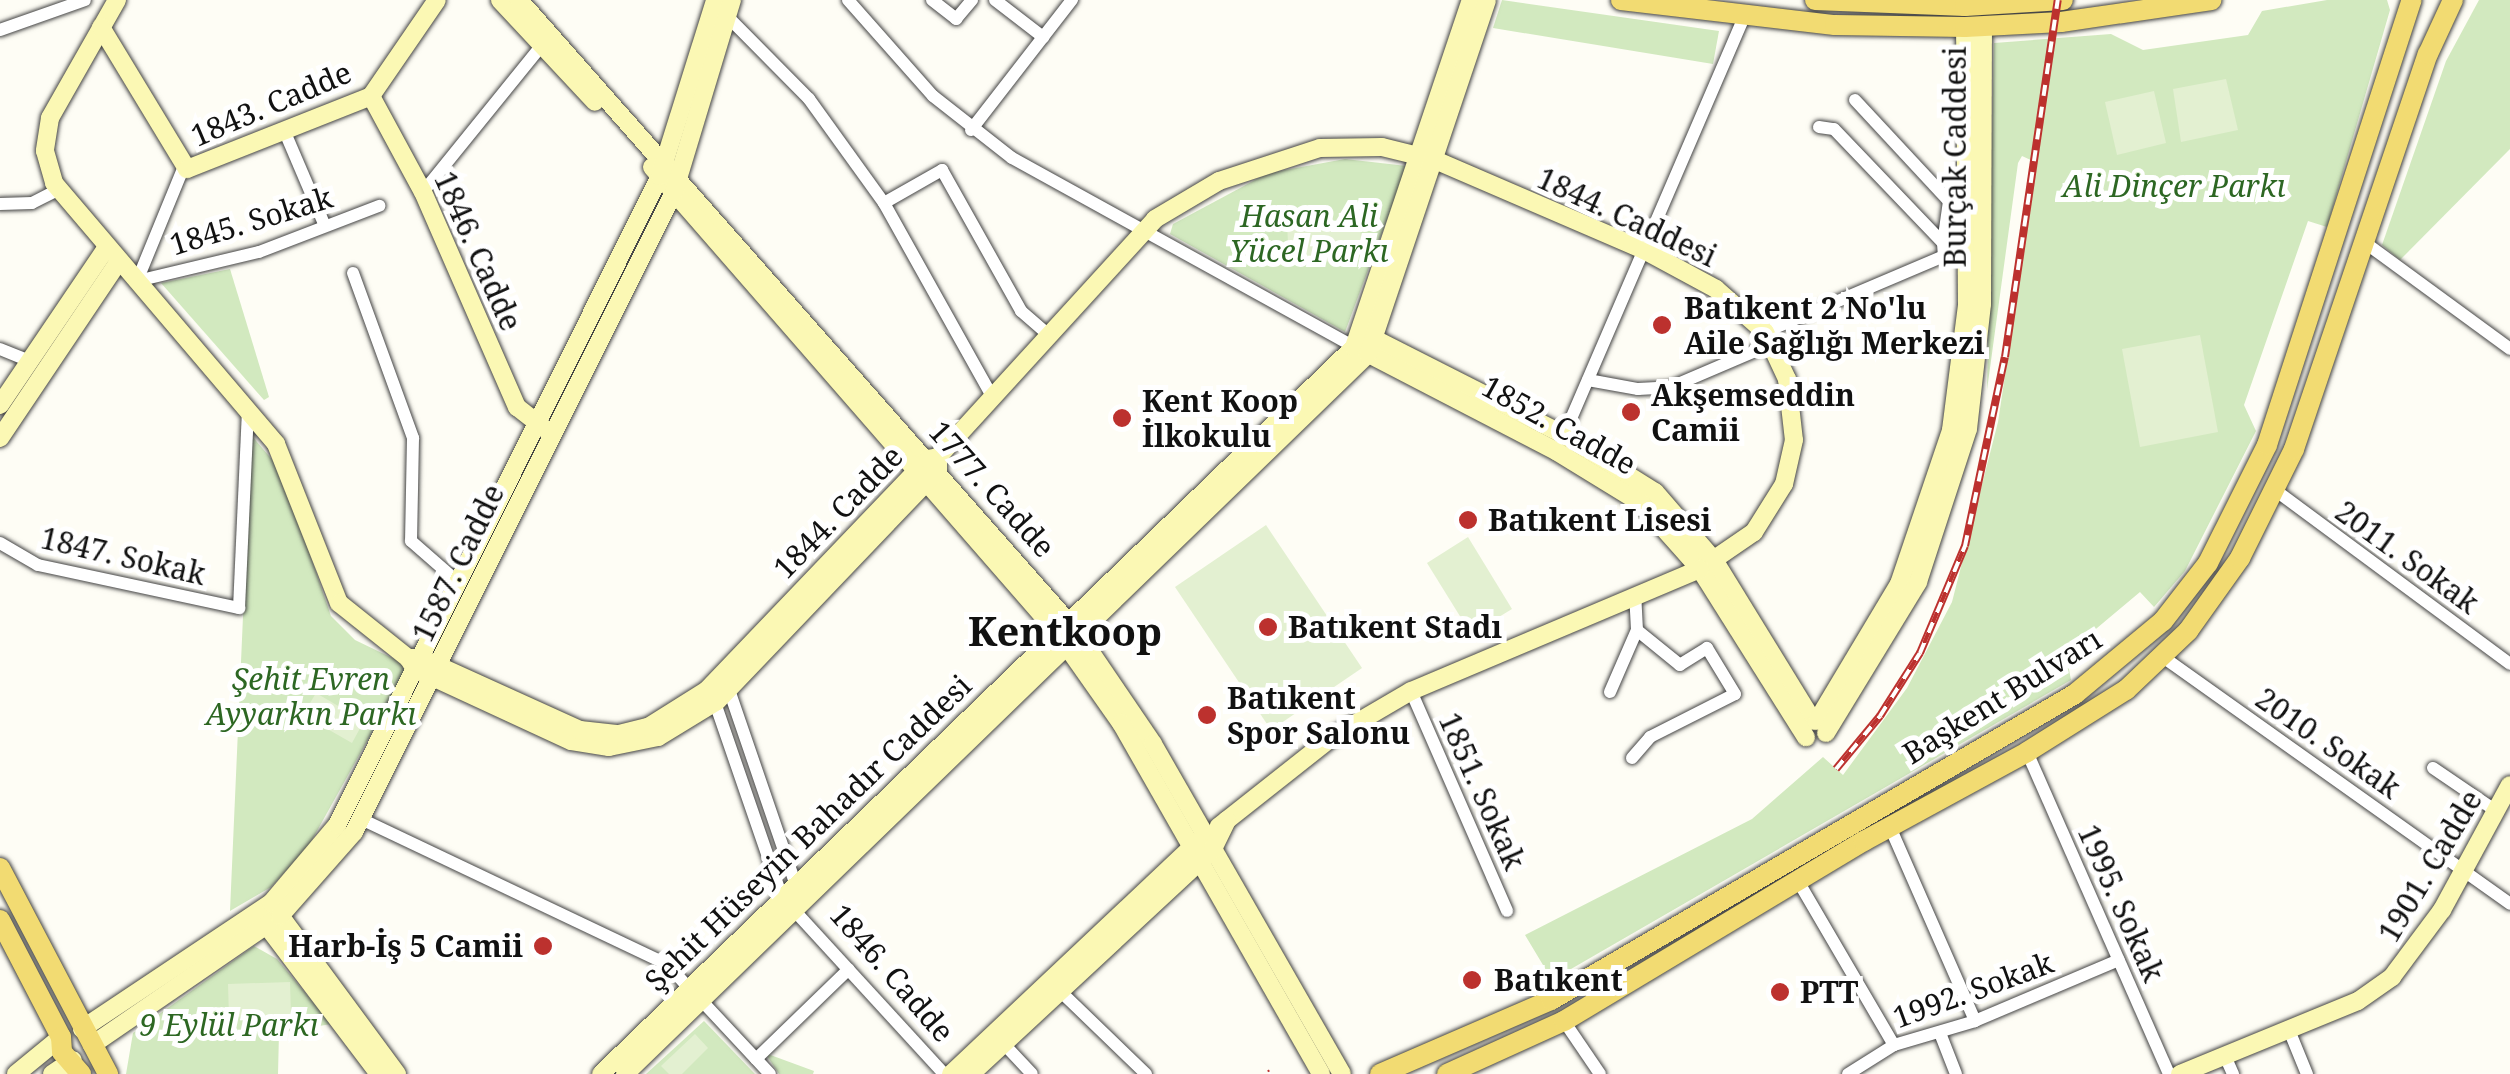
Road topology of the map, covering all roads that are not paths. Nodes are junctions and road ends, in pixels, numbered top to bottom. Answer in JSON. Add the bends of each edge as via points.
{"nodes":[{"id":1,"x":85,"y":0,"type":"edge"},
{"id":2,"x":116,"y":0,"type":"edge"},
{"id":3,"x":438,"y":0,"type":"edge"},
{"id":4,"x":500,"y":0,"type":"edge"},
{"id":5,"x":520,"y":0,"type":"edge"},
{"id":6,"x":714,"y":0,"type":"edge"},
{"id":7,"x":848,"y":0,"type":"edge"},
{"id":8,"x":932,"y":0,"type":"edge"},
{"id":9,"x":972,"y":0,"type":"edge"},
{"id":10,"x":995,"y":0,"type":"edge"},
{"id":11,"x":1072,"y":0,"type":"edge"},
{"id":12,"x":1471,"y":0,"type":"edge"},
{"id":13,"x":1487,"y":0,"type":"edge"},
{"id":14,"x":1620,"y":0,"type":"edge"},
{"id":15,"x":1815,"y":0,"type":"edge"},
{"id":16,"x":2063,"y":0,"type":"edge"},
{"id":17,"x":2211,"y":0,"type":"edge"},
{"id":18,"x":2412,"y":0,"type":"edge"},
{"id":19,"x":2453,"y":0,"type":"edge"},
{"id":20,"x":730,"y":8,"type":"edge"},
{"id":21,"x":1975,"y":11,"type":"edge"},
{"id":22,"x":1744,"y":18,"type":"junction"},
{"id":23,"x":101,"y":27,"type":"junction"},
{"id":24,"x":0,"y":30,"type":"edge"},
{"id":25,"x":1043,"y":38,"type":"junction"},
{"id":26,"x":542,"y":45,"type":"junction"},
{"id":27,"x":371,"y":96,"type":"junction"},
{"id":28,"x":1855,"y":100,"type":"dead end"},
{"id":29,"x":1818,"y":127,"type":"dead end"},
{"id":30,"x":284,"y":130,"type":"junction"},
{"id":31,"x":971,"y":130,"type":"junction"},
{"id":32,"x":1428,"y":157,"type":"junction"},
{"id":33,"x":183,"y":169,"type":"junction"},
{"id":34,"x":669,"y":178,"type":"junction"},
{"id":35,"x":58,"y":190,"type":"junction"},
{"id":36,"x":423,"y":192,"type":"junction"},
{"id":37,"x":884,"y":203,"type":"junction"},
{"id":38,"x":0,"y":204,"type":"edge"},
{"id":39,"x":380,"y":206,"type":"dead end"},
{"id":40,"x":326,"y":226,"type":"junction"},
{"id":41,"x":1142,"y":230,"type":"junction"},
{"id":42,"x":2364,"y":242,"type":"junction"},
{"id":43,"x":1968,"y":246,"type":"junction"},
{"id":44,"x":1644,"y":250,"type":"junction"},
{"id":45,"x":1943,"y":250,"type":"junction"},
{"id":46,"x":113,"y":254,"type":"junction"},
{"id":47,"x":353,"y":272,"type":"dead end"},
{"id":48,"x":137,"y":281,"type":"junction"},
{"id":49,"x":1049,"y":335,"type":"junction"},
{"id":50,"x":1769,"y":338,"type":"junction"},
{"id":51,"x":1365,"y":343,"type":"junction"},
{"id":52,"x":0,"y":349,"type":"edge"},
{"id":53,"x":2510,"y":349,"type":"edge"},
{"id":54,"x":30,"y":361,"type":"junction"},
{"id":55,"x":1588,"y":380,"type":"junction"},
{"id":56,"x":992,"y":398,"type":"junction"},
{"id":57,"x":0,"y":404,"type":"edge"},
{"id":58,"x":248,"y":410,"type":"junction"},
{"id":59,"x":545,"y":430,"type":"junction"},
{"id":60,"x":1564,"y":435,"type":"junction"},
{"id":61,"x":0,"y":438,"type":"edge"},
{"id":62,"x":930,"y":467,"type":"junction"},
{"id":63,"x":2275,"y":490,"type":"junction"},
{"id":64,"x":0,"y":543,"type":"edge"},
{"id":65,"x":1707,"y":564,"type":"junction"},
{"id":66,"x":458,"y":584,"type":"junction"},
{"id":67,"x":1635,"y":597,"type":"junction"},
{"id":68,"x":1638,"y":630,"type":"junction"},
{"id":69,"x":1066,"y":632,"type":"junction"},
{"id":70,"x":2163,"y":657,"type":"junction"},
{"id":71,"x":2510,"y":664,"type":"edge"},
{"id":72,"x":423,"y":666,"type":"junction"},
{"id":73,"x":718,"y":689,"type":"junction"},
{"id":74,"x":1410,"y":692,"type":"junction"},
{"id":75,"x":1610,"y":692,"type":"dead end"},
{"id":76,"x":1816,"y":728,"type":"junction"},
{"id":77,"x":2028,"y":752,"type":"junction"},
{"id":78,"x":1632,"y":758,"type":"dead end"},
{"id":79,"x":2433,"y":768,"type":"dead end"},
{"id":80,"x":2510,"y":785,"type":"edge"},
{"id":81,"x":2496,"y":811,"type":"junction"},
{"id":82,"x":361,"y":818,"type":"junction"},
{"id":83,"x":1890,"y":827,"type":"junction"},
{"id":84,"x":1202,"y":848,"type":"junction"},
{"id":85,"x":0,"y":868,"type":"edge"},
{"id":86,"x":2464,"y":870,"type":"junction"},
{"id":87,"x":1798,"y":880,"type":"junction"},
{"id":88,"x":798,"y":881,"type":"junction"},
{"id":89,"x":782,"y":897,"type":"junction"},
{"id":90,"x":2510,"y":904,"type":"edge"},
{"id":91,"x":799,"y":908,"type":"junction"},
{"id":92,"x":1507,"y":911,"type":"dead end"},
{"id":93,"x":269,"y":914,"type":"junction"},
{"id":94,"x":0,"y":920,"type":"edge"},
{"id":95,"x":2119,"y":960,"type":"junction"},
{"id":96,"x":849,"y":969,"type":"junction"},
{"id":97,"x":1060,"y":990,"type":"junction"},
{"id":98,"x":695,"y":994,"type":"junction"},
{"id":99,"x":1564,"y":1021,"type":"junction"},
{"id":100,"x":1976,"y":1021,"type":"junction"},
{"id":101,"x":2289,"y":1030,"type":"junction"},
{"id":102,"x":1940,"y":1033,"type":"junction"},
{"id":103,"x":61,"y":1037,"type":"junction"},
{"id":104,"x":87,"y":1037,"type":"junction"},
{"id":105,"x":1003,"y":1044,"type":"junction"},
{"id":106,"x":1894,"y":1045,"type":"junction"},
{"id":107,"x":2226,"y":1056,"type":"junction"},
{"id":108,"x":756,"y":1059,"type":"junction"},
{"id":109,"x":1312,"y":1066,"type":"edge"},
{"id":110,"x":77,"y":1067,"type":"edge"},
{"id":111,"x":16,"y":1074,"type":"edge"},
{"id":112,"x":52,"y":1074,"type":"edge"},
{"id":113,"x":108,"y":1074,"type":"edge"},
{"id":114,"x":379,"y":1074,"type":"edge"},
{"id":115,"x":397,"y":1074,"type":"edge"},
{"id":116,"x":601,"y":1074,"type":"edge"},
{"id":117,"x":625,"y":1074,"type":"edge"},
{"id":118,"x":770,"y":1074,"type":"edge"},
{"id":119,"x":947,"y":1074,"type":"edge"},
{"id":120,"x":970,"y":1074,"type":"edge"},
{"id":121,"x":1032,"y":1074,"type":"edge"},
{"id":122,"x":1146,"y":1074,"type":"edge"},
{"id":123,"x":1321,"y":1074,"type":"edge"},
{"id":124,"x":1342,"y":1074,"type":"edge"},
{"id":125,"x":1380,"y":1074,"type":"edge"},
{"id":126,"x":1446,"y":1074,"type":"edge"},
{"id":127,"x":1600,"y":1074,"type":"edge"},
{"id":128,"x":1848,"y":1074,"type":"edge"},
{"id":129,"x":1956,"y":1074,"type":"edge"},
{"id":130,"x":2169,"y":1074,"type":"edge"},
{"id":131,"x":2180,"y":1074,"type":"edge"},
{"id":132,"x":2234,"y":1074,"type":"edge"},
{"id":133,"x":2307,"y":1074,"type":"edge"}],
"edges":[{"from":1,"to":24,"type":"street"},
{"from":2,"to":23,"type":"street","name":"1844. Cadde"},
{"from":3,"to":27,"type":"street","name":"1843. Cadde"},
{"from":4,"to":26,"type":"street","name":"1777. Cadde"},
{"from":5,"to":34,"type":"street","name":"1777. Cadde"},
{"from":6,"to":34,"type":"street","name":"1587. Cadde"},
{"from":7,"to":31,"type":"street"},
{"from":8,"to":9,"type":"street","via":[[956,19]]},
{"from":10,"to":25,"type":"street"},
{"from":11,"to":25,"type":"street"},
{"from":12,"to":32,"type":"street","name":"Şehit Hüseyin Bahadır Caddesi"},
{"from":13,"to":32,"type":"street","name":"Şehit Hüseyin Bahadır Caddesi"},
{"from":14,"to":22,"type":"main road"},
{"from":15,"to":21,"type":"main road"},
{"from":16,"to":21,"type":"main road"},
{"from":17,"to":21,"type":"main road"},
{"from":18,"to":125,"type":"main road","name":"Başkent Bulvarı","via":[[2267,445],[2208,562],[2163,621],[2075,694],[1551,1000]]},
{"from":19,"to":42,"type":"main road","name":"Başkent Bulvarı"},
{"from":20,"to":34,"type":"street","name":"1587. Cadde"},
{"from":20,"to":37,"type":"street","via":[[809,99]]},
{"from":21,"to":22,"type":"main road"},
{"from":21,"to":43,"type":"street","name":"Burçak Caddesi"},
{"from":21,"to":76,"type":"street","name":"Burçak Caddesi","via":[[1982,304],[1968,429],[1925,565]]},
{"from":22,"to":44,"type":"street"},
{"from":23,"to":33,"type":"street","name":"1843. Cadde"},
{"from":23,"to":35,"type":"street","name":"1844. Cadde","via":[[46,130],[47,163]]},
{"from":25,"to":31,"type":"street"},
{"from":26,"to":34,"type":"street","name":"1777. Cadde"},
{"from":26,"to":36,"type":"street"},
{"from":27,"to":30,"type":"street","name":"1843. Cadde"},
{"from":27,"to":36,"type":"street","name":"1846. Cadde"},
{"from":28,"to":45,"type":"street","via":[[1949,201]]},
{"from":29,"to":45,"type":"street","via":[[1834,129]]},
{"from":30,"to":33,"type":"street","name":"1843. Cadde"},
{"from":30,"to":40,"type":"street"},
{"from":31,"to":41,"type":"street"},
{"from":32,"to":41,"type":"street","name":"1844. Caddesi","via":[[1363,146],[1283,156],[1199,190]]},
{"from":32,"to":44,"type":"street","name":"1844. Caddesi"},
{"from":32,"to":51,"type":"street","name":"Şehit Hüseyin Bahadır Caddesi"},
{"from":33,"to":48,"type":"street"},
{"from":34,"to":59,"type":"street","name":"1587. Cadde"},
{"from":34,"to":62,"type":"street","name":"1777. Cadde"},
{"from":35,"to":38,"type":"street","via":[[32,203]]},
{"from":35,"to":46,"type":"street","name":"1844. Cadde"},
{"from":36,"to":59,"type":"street","name":"1846. Cadde","via":[[517,407]]},
{"from":37,"to":49,"type":"street","via":[[942,170],[1021,311]]},
{"from":37,"to":56,"type":"street"},
{"from":39,"to":40,"type":"street","name":"1845. Sokak"},
{"from":40,"to":48,"type":"street","name":"1845. Sokak","via":[[259,252]]},
{"from":41,"to":49,"type":"street","name":"1844. Caddesi"},
{"from":41,"to":51,"type":"street"},
{"from":42,"to":53,"type":"street"},
{"from":42,"to":63,"type":"main road","name":"Başkent Bulvarı"},
{"from":43,"to":45,"type":"street"},
{"from":43,"to":76,"type":"street","name":"Burçak Caddesi","via":[[1960,385],[1931,504],[1899,584]]},
{"from":44,"to":50,"type":"street","name":"1844. Caddesi","via":[[1716,289]]},
{"from":44,"to":55,"type":"street"},
{"from":45,"to":50,"type":"street"},
{"from":46,"to":48,"type":"street","name":"1844. Cadde"},
{"from":46,"to":54,"type":"street"},
{"from":46,"to":61,"type":"street"},
{"from":47,"to":66,"type":"street","via":[[413,438],[411,540]]},
{"from":48,"to":58,"type":"street","name":"1844. Cadde"},
{"from":49,"to":56,"type":"street","name":"1844. Caddesi"},
{"from":50,"to":55,"type":"street","via":[[1671,387],[1638,390]]},
{"from":50,"to":65,"type":"street","name":"1844. Caddesi","via":[[1792,400],[1790,466],[1764,520]]},
{"from":51,"to":60,"type":"street","name":"1852. Cadde"},
{"from":51,"to":65,"type":"street","name":"1852. Cadde","via":[[1620,488]]},
{"from":51,"to":69,"type":"street","name":"Şehit Hüseyin Bahadır Caddesi"},
{"from":52,"to":54,"type":"street"},
{"from":54,"to":57,"type":"street"},
{"from":55,"to":60,"type":"street"},
{"from":56,"to":62,"type":"street","name":"1844. Caddesi"},
{"from":58,"to":64,"type":"street","name":"1847. Sokak","via":[[239,608],[38,565]]},
{"from":58,"to":72,"type":"street","name":"1844. Cadde","via":[[286,462],[339,603]]},
{"from":59,"to":66,"type":"street","name":"1587. Cadde"},
{"from":59,"to":72,"type":"street","name":"1587. Cadde"},
{"from":60,"to":65,"type":"street","name":"1852. Cadde","via":[[1648,486]]},
{"from":62,"to":69,"type":"street","name":"1777. Cadde"},
{"from":62,"to":73,"type":"street","name":"1844. Cadde"},
{"from":63,"to":70,"type":"main road","name":"Başkent Bulvarı","via":[[2226,581]]},
{"from":63,"to":71,"type":"street","name":"2011. Sokak"},
{"from":65,"to":67,"type":"street","name":"1844. Caddesi"},
{"from":65,"to":76,"type":"street","name":"1852. Cadde"},
{"from":66,"to":72,"type":"street","name":"1587. Cadde"},
{"from":67,"to":68,"type":"street"},
{"from":67,"to":74,"type":"street","name":"1844. Caddesi"},
{"from":68,"to":75,"type":"street"},
{"from":68,"to":78,"type":"street","via":[[1680,666],[1707,648],[1734,694],[1650,737]]},
{"from":69,"to":84,"type":"street","name":"1777. Cadde"},
{"from":69,"to":88,"type":"street","name":"Şehit Hüseyin Bahadır Caddesi"},
{"from":69,"to":91,"type":"street","name":"Şehit Hüseyin Bahadır Caddesi"},
{"from":70,"to":77,"type":"main road","name":"Başkent Bulvarı","via":[[2126,690]]},
{"from":70,"to":86,"type":"street","name":"2010. Sokak"},
{"from":72,"to":73,"type":"street","name":"1844. Cadde","via":[[559,736],[596,746],[658,737]]},
{"from":72,"to":82,"type":"street","name":"1587. Cadde"},
{"from":72,"to":93,"type":"street","name":"1587. Cadde","via":[[337,825]]},
{"from":73,"to":88,"type":"street","name":"1846. Cadde"},
{"from":73,"to":89,"type":"street"},
{"from":74,"to":84,"type":"street","name":"1844. Caddesi","via":[[1331,738],[1227,820]]},
{"from":74,"to":92,"type":"street","name":"1851. Sokak"},
{"from":77,"to":83,"type":"main road","name":"Başkent Bulvarı"},
{"from":77,"to":95,"type":"street","name":"1995. Sokak"},
{"from":79,"to":81,"type":"street"},
{"from":80,"to":81,"type":"street","name":"1901. Cadde"},
{"from":81,"to":86,"type":"street","name":"1901. Cadde"},
{"from":82,"to":93,"type":"street","name":"1587. Cadde","via":[[323,874]]},
{"from":82,"to":98,"type":"street","via":[[668,965]]},
{"from":83,"to":87,"type":"main road","name":"Başkent Bulvarı"},
{"from":83,"to":100,"type":"street"},
{"from":84,"to":97,"type":"street"},
{"from":84,"to":109,"type":"street","name":"1777. Cadde"},
{"from":84,"to":119,"type":"street"},
{"from":84,"to":124,"type":"street","name":"1777. Cadde"},
{"from":85,"to":104,"type":"main road"},
{"from":86,"to":90,"type":"street","name":"2010. Sokak"},
{"from":86,"to":101,"type":"street","name":"1901. Cadde","via":[[2392,977],[2358,1001]]},
{"from":87,"to":99,"type":"main road","name":"Başkent Bulvarı"},
{"from":87,"to":106,"type":"street"},
{"from":88,"to":89,"type":"street","name":"Şehit Hüseyin Bahadır Caddesi"},
{"from":88,"to":91,"type":"street","name":"1846. Cadde"},
{"from":89,"to":91,"type":"street","name":"1846. Cadde"},
{"from":89,"to":98,"type":"street","name":"Şehit Hüseyin Bahadır Caddesi"},
{"from":91,"to":96,"type":"street","name":"1846. Cadde"},
{"from":91,"to":98,"type":"street","name":"Şehit Hüseyin Bahadır Caddesi"},
{"from":93,"to":104,"type":"street","name":"1587. Cadde"},
{"from":93,"to":114,"type":"street"},
{"from":93,"to":115,"type":"street"},
{"from":94,"to":103,"type":"main road"},
{"from":95,"to":100,"type":"street","name":"1992. Sokak"},
{"from":95,"to":130,"type":"street","name":"1995. Sokak"},
{"from":96,"to":108,"type":"street"},
{"from":96,"to":119,"type":"street","name":"1846. Cadde"},
{"from":97,"to":105,"type":"street"},
{"from":97,"to":122,"type":"street"},
{"from":98,"to":108,"type":"street"},
{"from":98,"to":116,"type":"street","name":"Şehit Hüseyin Bahadır Caddesi"},
{"from":98,"to":117,"type":"street","name":"Şehit Hüseyin Bahadır Caddesi"},
{"from":99,"to":126,"type":"main road","name":"Başkent Bulvarı"},
{"from":99,"to":127,"type":"street"},
{"from":100,"to":102,"type":"street","name":"1992. Sokak"},
{"from":101,"to":107,"type":"street","name":"1901. Cadde"},
{"from":101,"to":133,"type":"street"},
{"from":102,"to":106,"type":"street","name":"1992. Sokak"},
{"from":102,"to":129,"type":"street"},
{"from":103,"to":104,"type":"main road"},
{"from":103,"to":110,"type":"main road","via":[[62,1052]]},
{"from":103,"to":111,"type":"street"},
{"from":104,"to":110,"type":"main road"},
{"from":104,"to":113,"type":"main road"},
{"from":105,"to":120,"type":"street"},
{"from":105,"to":121,"type":"street"},
{"from":106,"to":128,"type":"street","name":"1992. Sokak"},
{"from":107,"to":131,"type":"street","name":"1901. Cadde"},
{"from":107,"to":132,"type":"street"},
{"from":108,"to":118,"type":"street"},
{"from":109,"to":123,"type":"street","name":"1777. Cadde"},
{"from":110,"to":112,"type":"street"}]}
